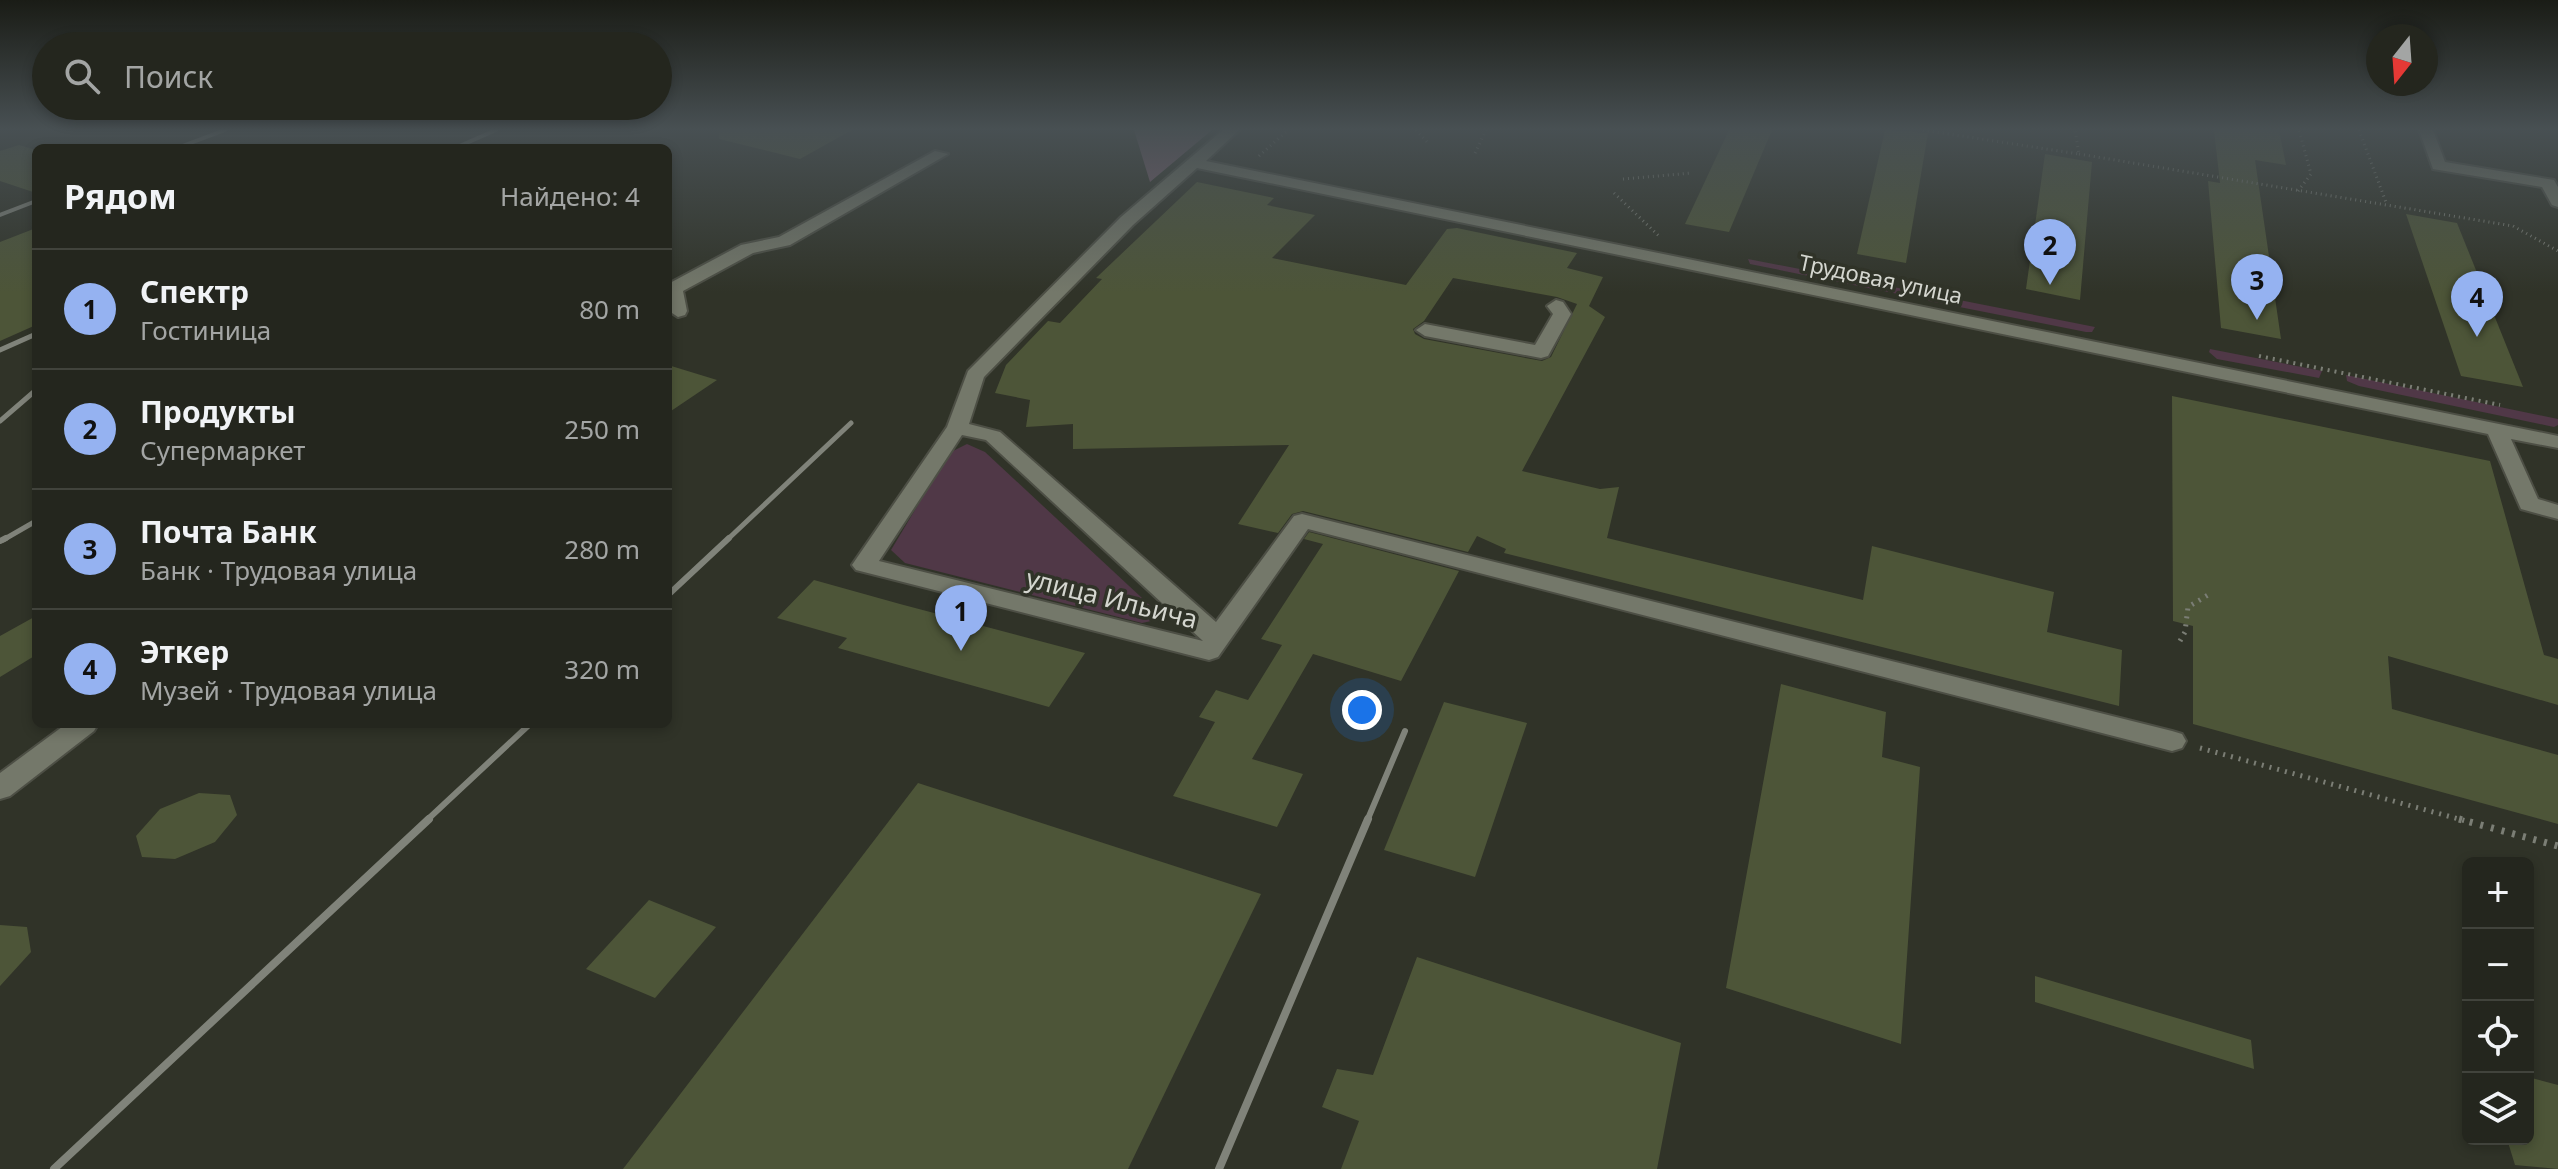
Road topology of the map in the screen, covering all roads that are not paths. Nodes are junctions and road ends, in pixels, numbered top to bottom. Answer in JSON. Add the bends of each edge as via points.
{"nodes":[{"id":1,"x":885,"y":185,"type":"edge"},
{"id":2,"x":1169,"y":185,"type":"edge"},
{"id":3,"x":1300,"y":185,"type":"edge"},
{"id":4,"x":1556,"y":306,"type":"dead end"},
{"id":5,"x":678,"y":311,"type":"dead end"},
{"id":6,"x":1425,"y":330,"type":"dead end"},
{"id":7,"x":957,"y":427,"type":"junction"},
{"id":8,"x":2496,"y":428,"type":"junction"},
{"id":9,"x":2558,"y":442,"type":"edge"},
{"id":10,"x":2558,"y":512,"type":"edge"},
{"id":11,"x":1218,"y":638,"type":"junction"},
{"id":12,"x":80,"y":728,"type":"edge"},
{"id":13,"x":2172,"y":741,"type":"road end"},
{"id":14,"x":0,"y":788,"type":"edge"}],
"edges":[{"from":1,"to":5,"type":"street","via":[[784,241],[747,249],[673,289]]},
{"from":2,"to":7,"type":"street","name":"улица Ильича","via":[[975,375]]},
{"from":3,"to":8,"type":"street","name":"Трудовая улица"},
{"from":4,"to":6,"type":"street","via":[[1562,314],[1541,352]]},
{"from":7,"to":11,"type":"street","name":"улица Ильича","via":[[993,436]]},
{"from":7,"to":11,"type":"street","name":"улица Ильича","via":[[864,565],[1209,651]]},
{"from":8,"to":9,"type":"street","name":"Трудовая улица"},
{"from":8,"to":10,"type":"street","via":[[2529,504]]},
{"from":11,"to":13,"type":"street","via":[[1302,521]]},
{"from":12,"to":14,"type":"street"}]}
